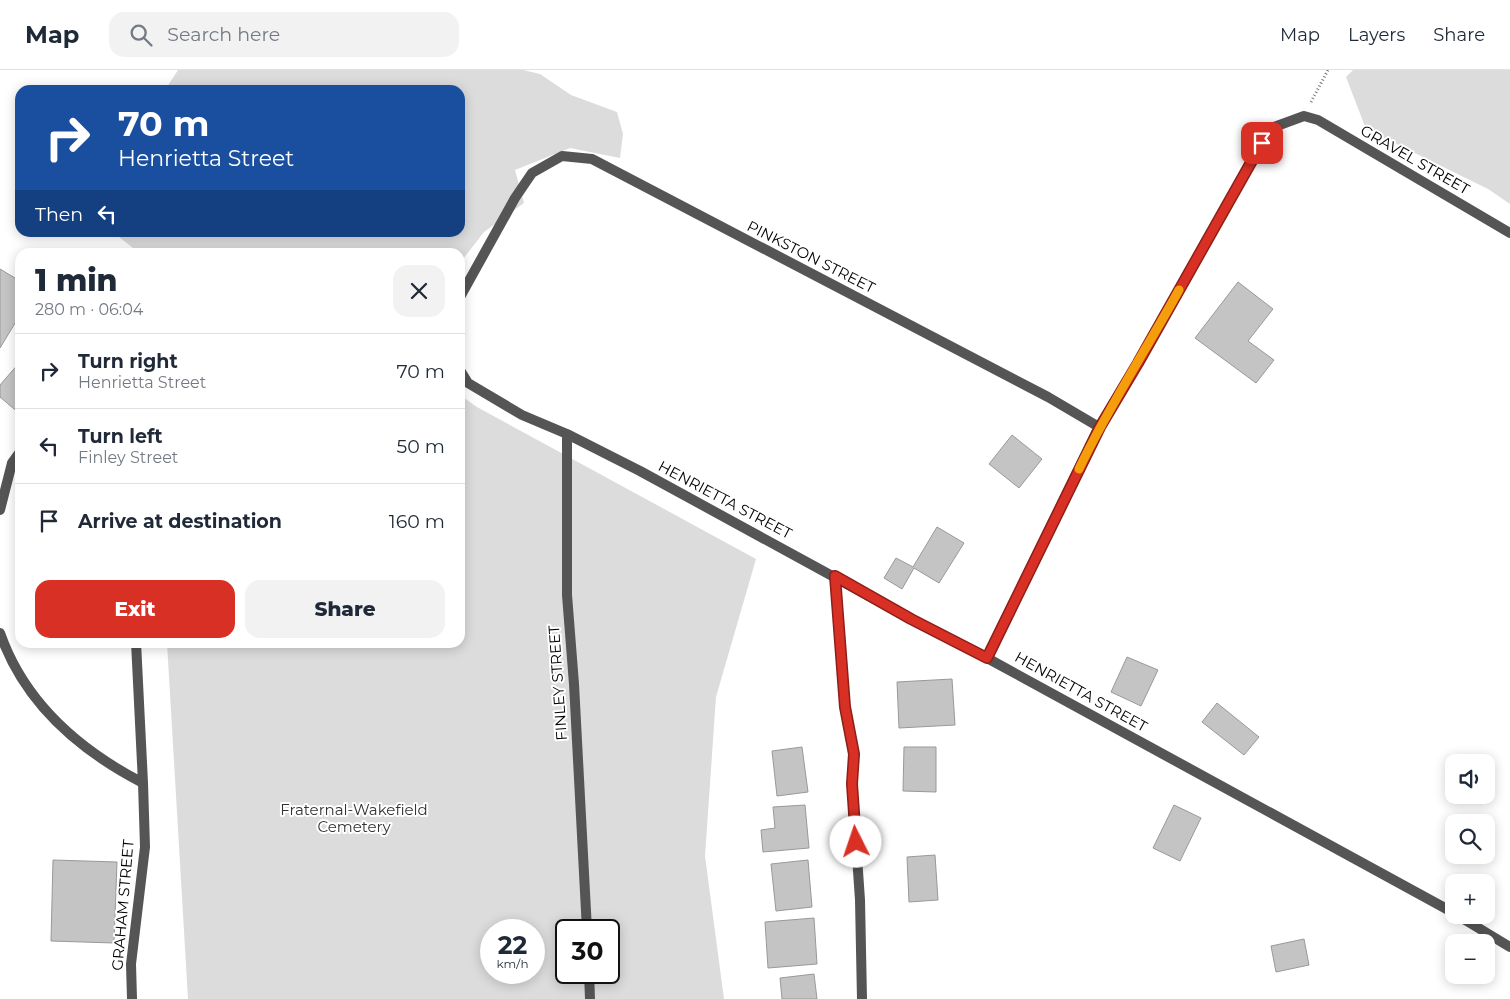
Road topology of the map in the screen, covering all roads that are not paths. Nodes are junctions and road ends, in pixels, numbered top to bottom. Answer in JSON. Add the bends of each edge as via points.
{"nodes":[{"id":1,"x":1510,"y":233,"type":"edge"},
{"id":2,"x":465,"y":288,"type":"edge"},
{"id":3,"x":465,"y":378,"type":"edge"},
{"id":4,"x":1100,"y":427,"type":"junction"},
{"id":5,"x":567,"y":434,"type":"junction"},
{"id":6,"x":15,"y":459,"type":"edge"},
{"id":7,"x":0,"y":510,"type":"edge"},
{"id":8,"x":835,"y":576,"type":"junction"},
{"id":9,"x":0,"y":633,"type":"edge"},
{"id":10,"x":136,"y":648,"type":"edge"},
{"id":11,"x":987,"y":658,"type":"junction"},
{"id":12,"x":143,"y":783,"type":"junction"},
{"id":13,"x":1445,"y":908,"type":"edge"},
{"id":14,"x":586,"y":919,"type":"edge"},
{"id":15,"x":1472,"y":924,"type":"edge"},
{"id":16,"x":1510,"y":947,"type":"edge"},
{"id":17,"x":589,"y":984,"type":"edge"},
{"id":18,"x":132,"y":999,"type":"edge"},
{"id":19,"x":590,"y":999,"type":"edge"},
{"id":20,"x":862,"y":999,"type":"edge"}],
"edges":[{"from":1,"to":4,"type":"street","name":"GRAVEL STREET","via":[[1318,120],[1304,116],[1274,127]]},
{"from":2,"to":4,"type":"street","name":"PINKSTON STREET","via":[[532,173],[562,156],[592,159]]},
{"from":3,"to":5,"type":"street","name":"HENRIETTA STREET","via":[[522,416]]},
{"from":4,"to":11,"type":"street"},
{"from":5,"to":8,"type":"street","name":"HENRIETTA STREET"},
{"from":5,"to":14,"type":"street","name":"FINLEY STREET","via":[[567,595]]},
{"from":6,"to":7,"type":"street"},
{"from":8,"to":11,"type":"street","name":"HENRIETTA STREET"},
{"from":8,"to":20,"type":"street","via":[[845,707],[854,754],[852,784],[860,900]]},
{"from":9,"to":12,"type":"street","via":[[22,680],[51,717],[79,743]]},
{"from":10,"to":12,"type":"street","name":"GRAHAM STREET"},
{"from":11,"to":13,"type":"street","name":"HENRIETTA STREET"},
{"from":12,"to":18,"type":"street","name":"GRAHAM STREET","via":[[145,847],[131,964]]},
{"from":15,"to":16,"type":"street"},
{"from":17,"to":19,"type":"street"}]}
